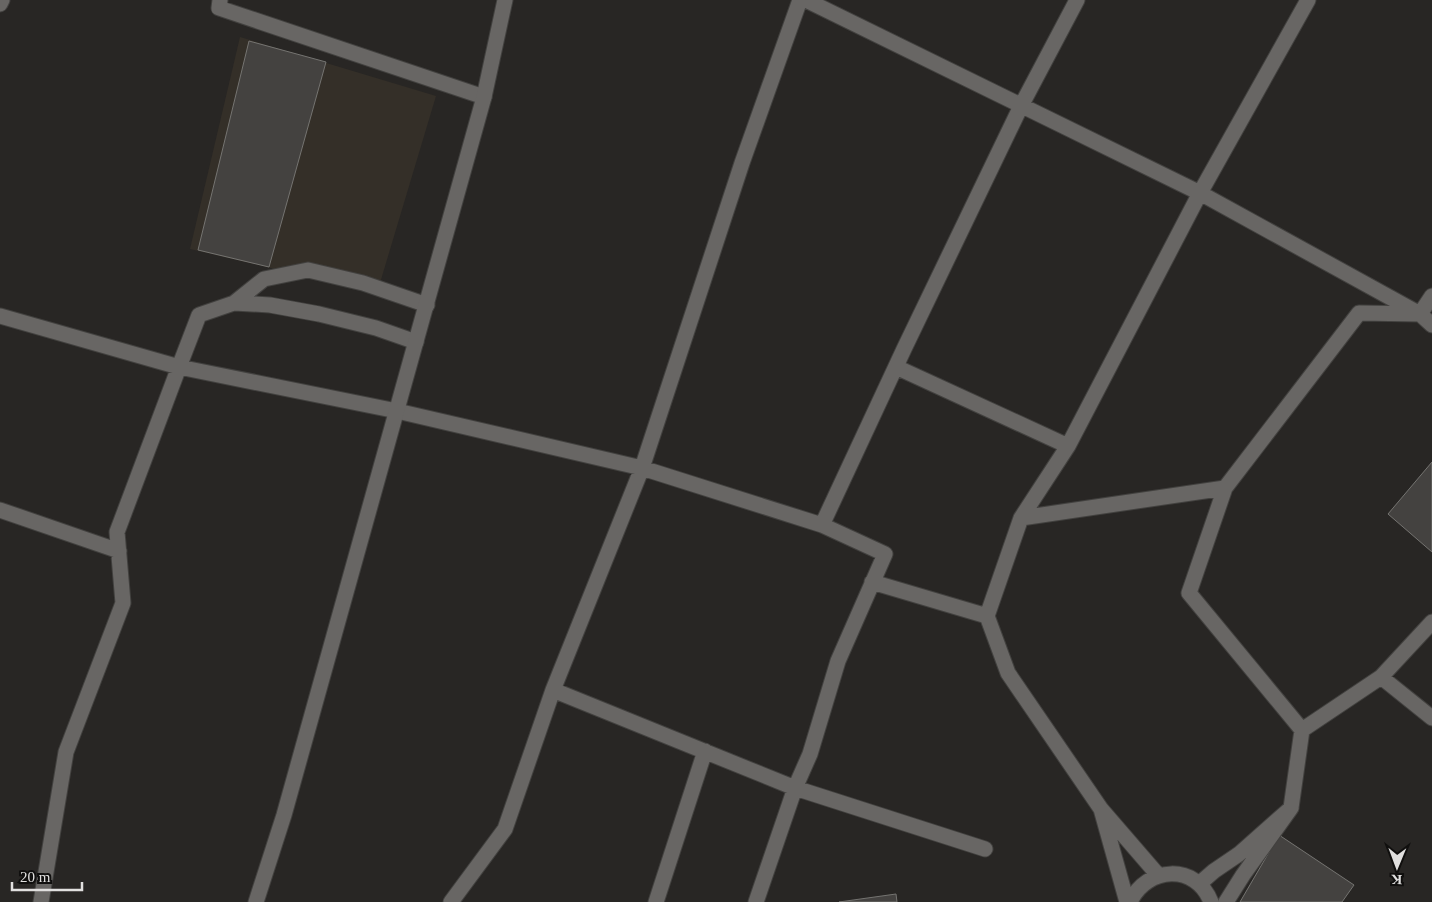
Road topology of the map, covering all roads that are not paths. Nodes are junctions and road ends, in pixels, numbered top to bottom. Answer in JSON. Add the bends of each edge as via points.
{"nodes":[{"id":1,"x":2,"y":0,"type":"edge"},
{"id":2,"x":220,"y":0,"type":"edge"},
{"id":3,"x":505,"y":0,"type":"edge"},
{"id":4,"x":800,"y":0,"type":"edge"},
{"id":5,"x":806,"y":0,"type":"edge"},
{"id":6,"x":1077,"y":0,"type":"edge"},
{"id":7,"x":1308,"y":0,"type":"edge"},
{"id":8,"x":0,"y":4,"type":"edge"},
{"id":9,"x":484,"y":97,"type":"junction"},
{"id":10,"x":1021,"y":106,"type":"junction"},
{"id":11,"x":1200,"y":193,"type":"junction"},
{"id":12,"x":1432,"y":296,"type":"edge"},
{"id":13,"x":234,"y":302,"type":"junction"},
{"id":14,"x":426,"y":305,"type":"junction"},
{"id":15,"x":1420,"y":314,"type":"junction"},
{"id":16,"x":0,"y":316,"type":"edge"},
{"id":17,"x":1432,"y":325,"type":"edge"},
{"id":18,"x":416,"y":342,"type":"junction"},
{"id":19,"x":179,"y":367,"type":"junction"},
{"id":20,"x":896,"y":367,"type":"junction"},
{"id":21,"x":397,"y":411,"type":"junction"},
{"id":22,"x":1068,"y":446,"type":"junction"},
{"id":23,"x":642,"y":468,"type":"junction"},
{"id":24,"x":1225,"y":488,"type":"junction"},
{"id":25,"x":0,"y":510,"type":"edge"},
{"id":26,"x":1021,"y":518,"type":"junction"},
{"id":27,"x":822,"y":525,"type":"junction"},
{"id":28,"x":119,"y":551,"type":"junction"},
{"id":29,"x":872,"y":582,"type":"junction"},
{"id":30,"x":987,"y":616,"type":"junction"},
{"id":31,"x":1432,"y":622,"type":"edge"},
{"id":32,"x":1381,"y":677,"type":"junction"},
{"id":33,"x":553,"y":690,"type":"junction"},
{"id":34,"x":1432,"y":718,"type":"edge"},
{"id":35,"x":1302,"y":730,"type":"junction"},
{"id":36,"x":705,"y":751,"type":"junction"},
{"id":37,"x":795,"y":788,"type":"junction"},
{"id":38,"x":1290,"y":808,"type":"junction"},
{"id":39,"x":1101,"y":809,"type":"junction"},
{"id":40,"x":985,"y":849,"type":"dead end"},
{"id":41,"x":1158,"y":876,"type":"junction"},
{"id":42,"x":1199,"y":884,"type":"junction"},
{"id":43,"x":41,"y":902,"type":"edge"},
{"id":44,"x":256,"y":902,"type":"edge"},
{"id":45,"x":451,"y":902,"type":"edge"},
{"id":46,"x":656,"y":902,"type":"edge"},
{"id":47,"x":756,"y":902,"type":"edge"},
{"id":48,"x":1128,"y":902,"type":"edge"},
{"id":49,"x":1211,"y":902,"type":"edge"},
{"id":50,"x":1226,"y":902,"type":"edge"}],
"edges":[{"from":1,"to":8,"type":"street"},
{"from":2,"to":9,"type":"street","via":[[219,8]]},
{"from":3,"to":9,"type":"street"},
{"from":4,"to":23,"type":"street","via":[[738,172]]},
{"from":5,"to":10,"type":"street"},
{"from":6,"to":10,"type":"street"},
{"from":7,"to":11,"type":"street"},
{"from":9,"to":14,"type":"street"},
{"from":10,"to":11,"type":"street"},
{"from":10,"to":20,"type":"street"},
{"from":11,"to":15,"type":"street"},
{"from":11,"to":22,"type":"street"},
{"from":12,"to":15,"type":"street"},
{"from":13,"to":14,"type":"street","via":[[264,279],[308,270],[363,283]]},
{"from":13,"to":18,"type":"street","via":[[319,314]]},
{"from":13,"to":19,"type":"street","via":[[200,315]]},
{"from":14,"to":18,"type":"street"},
{"from":15,"to":17,"type":"street"},
{"from":15,"to":24,"type":"street","via":[[1359,312]]},
{"from":16,"to":19,"type":"street"},
{"from":18,"to":21,"type":"street"},
{"from":19,"to":21,"type":"street"},
{"from":19,"to":28,"type":"street","via":[[117,532]]},
{"from":20,"to":22,"type":"street"},
{"from":20,"to":27,"type":"street"},
{"from":21,"to":23,"type":"street"},
{"from":21,"to":44,"type":"street","via":[[284,815]]},
{"from":22,"to":26,"type":"street"},
{"from":23,"to":27,"type":"street"},
{"from":23,"to":33,"type":"street"},
{"from":24,"to":26,"type":"street"},
{"from":24,"to":35,"type":"street","via":[[1189,593]]},
{"from":25,"to":28,"type":"street"},
{"from":26,"to":30,"type":"street"},
{"from":27,"to":29,"type":"street","via":[[885,554]]},
{"from":28,"to":43,"type":"street","via":[[123,603],[66,752]]},
{"from":29,"to":30,"type":"street"},
{"from":29,"to":37,"type":"street","via":[[838,661],[810,754]]},
{"from":30,"to":39,"type":"street","via":[[1008,673]]},
{"from":31,"to":32,"type":"street"},
{"from":32,"to":34,"type":"street"},
{"from":32,"to":35,"type":"street"},
{"from":33,"to":36,"type":"street"},
{"from":33,"to":45,"type":"street","via":[[505,829]]},
{"from":35,"to":38,"type":"street"},
{"from":36,"to":37,"type":"street"},
{"from":36,"to":46,"type":"street"},
{"from":37,"to":40,"type":"street"},
{"from":37,"to":47,"type":"street"},
{"from":38,"to":42,"type":"street","via":[[1239,854]]},
{"from":38,"to":50,"type":"street"},
{"from":39,"to":41,"type":"street"},
{"from":39,"to":48,"type":"street"},
{"from":41,"to":42,"type":"street","via":[[1172,874]]},
{"from":41,"to":48,"type":"street","via":[[1145,882]]},
{"from":42,"to":49,"type":"street"}]}
